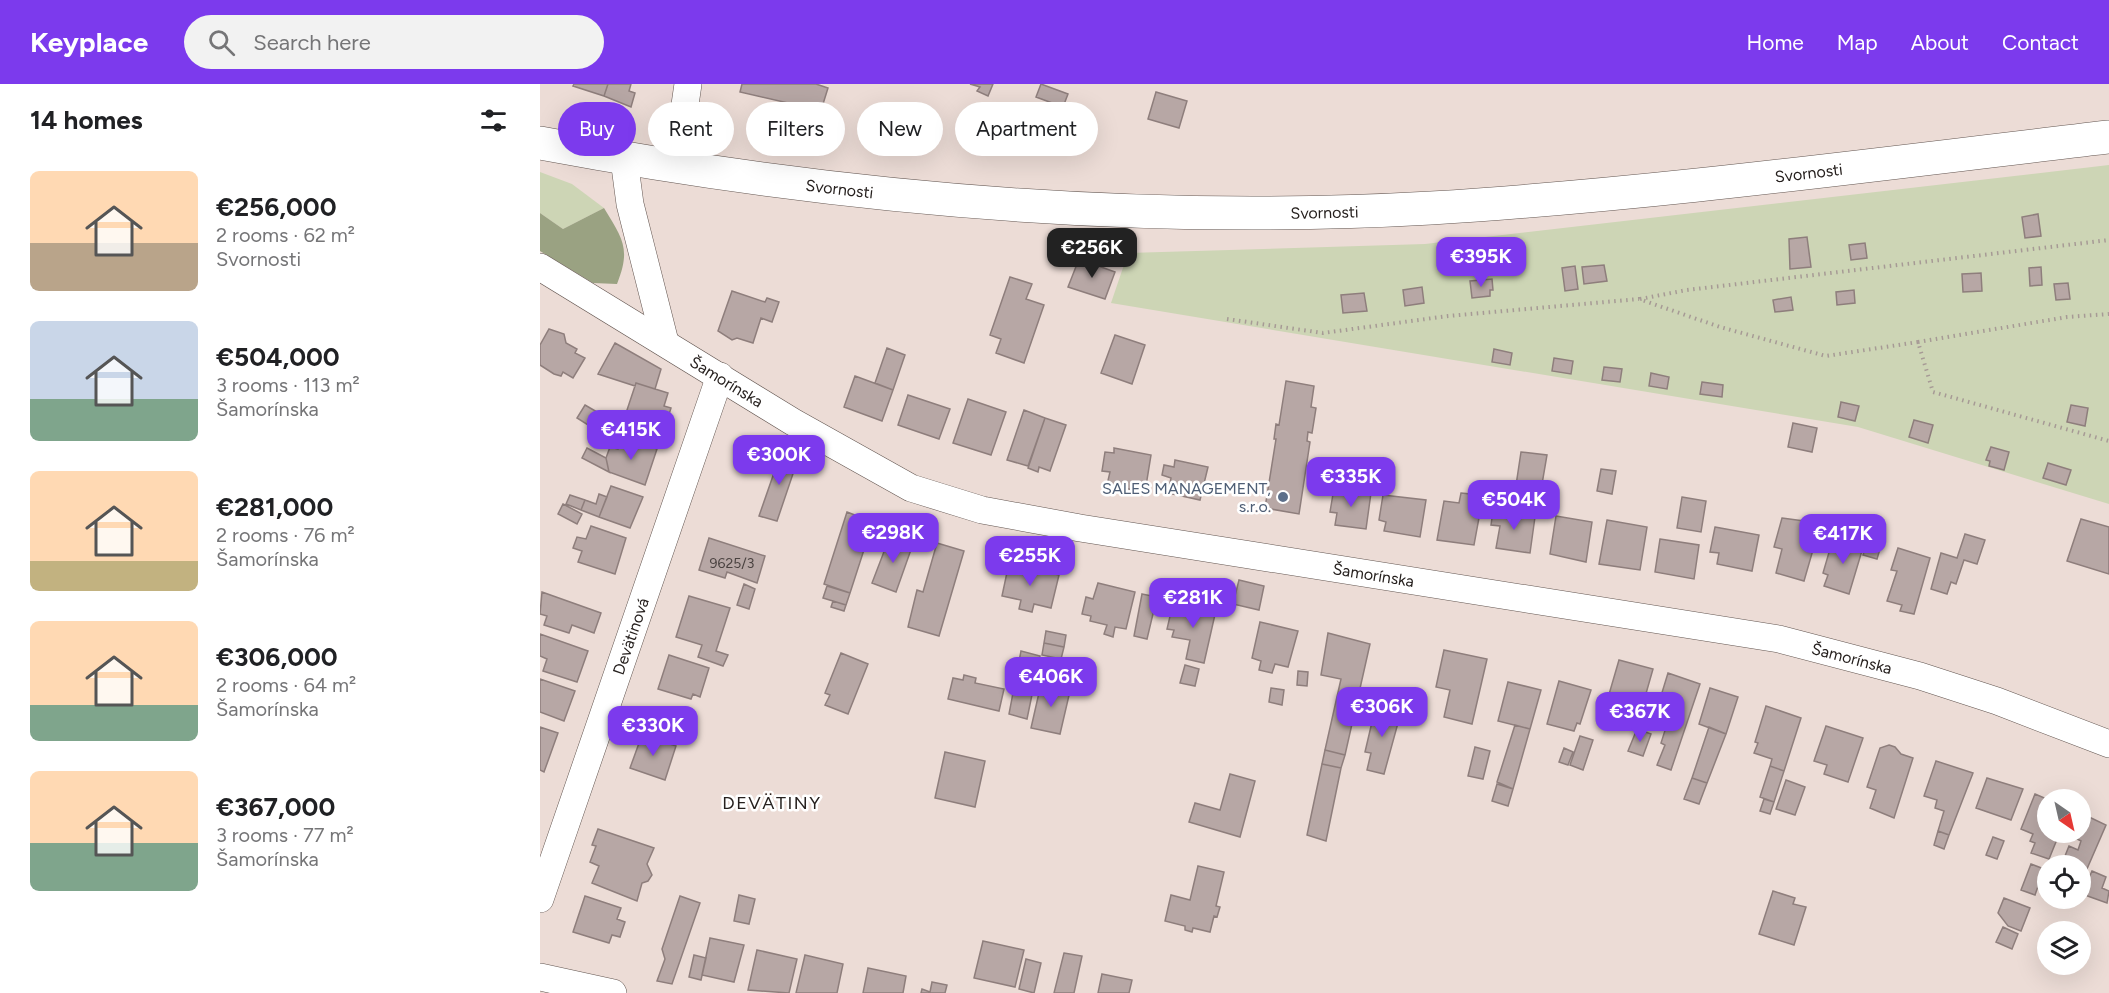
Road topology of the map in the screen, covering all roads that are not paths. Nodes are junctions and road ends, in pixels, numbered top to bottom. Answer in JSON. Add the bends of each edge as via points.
{"nodes":[{"id":1,"x":688,"y":84,"type":"edge"},
{"id":2,"x":2109,"y":137,"type":"edge"},
{"id":3,"x":540,"y":143,"type":"edge"},
{"id":4,"x":624,"y":159,"type":"junction"},
{"id":5,"x":676,"y":167,"type":"junction"},
{"id":6,"x":540,"y":267,"type":"edge"},
{"id":7,"x":665,"y":342,"type":"junction"},
{"id":8,"x":720,"y":376,"type":"junction"},
{"id":9,"x":2109,"y":744,"type":"edge"},
{"id":10,"x":540,"y":899,"type":"edge"},
{"id":11,"x":540,"y":977,"type":"edge"},
{"id":12,"x":613,"y":993,"type":"edge"}],
"edges":[{"from":1,"to":5,"type":"street"},
{"from":2,"to":5,"type":"main road","name":"Svornosti","via":[[1604,193],[1431,208],[1313,212],[998,205]]},
{"from":3,"to":4,"type":"main road","name":"Svornosti"},
{"from":4,"to":5,"type":"main road","name":"Svornosti"},
{"from":4,"to":7,"type":"street","via":[[630,204]]},
{"from":6,"to":7,"type":"street","name":"Šamorínska"},
{"from":7,"to":8,"type":"street","name":"Šamorínska"},
{"from":8,"to":9,"type":"street","name":"Šamorínska","via":[[911,488],[982,510],[1779,639],[1885,665],[1997,701]]},
{"from":8,"to":10,"type":"street","name":"Devätinová"},
{"from":11,"to":12,"type":"street"}]}
